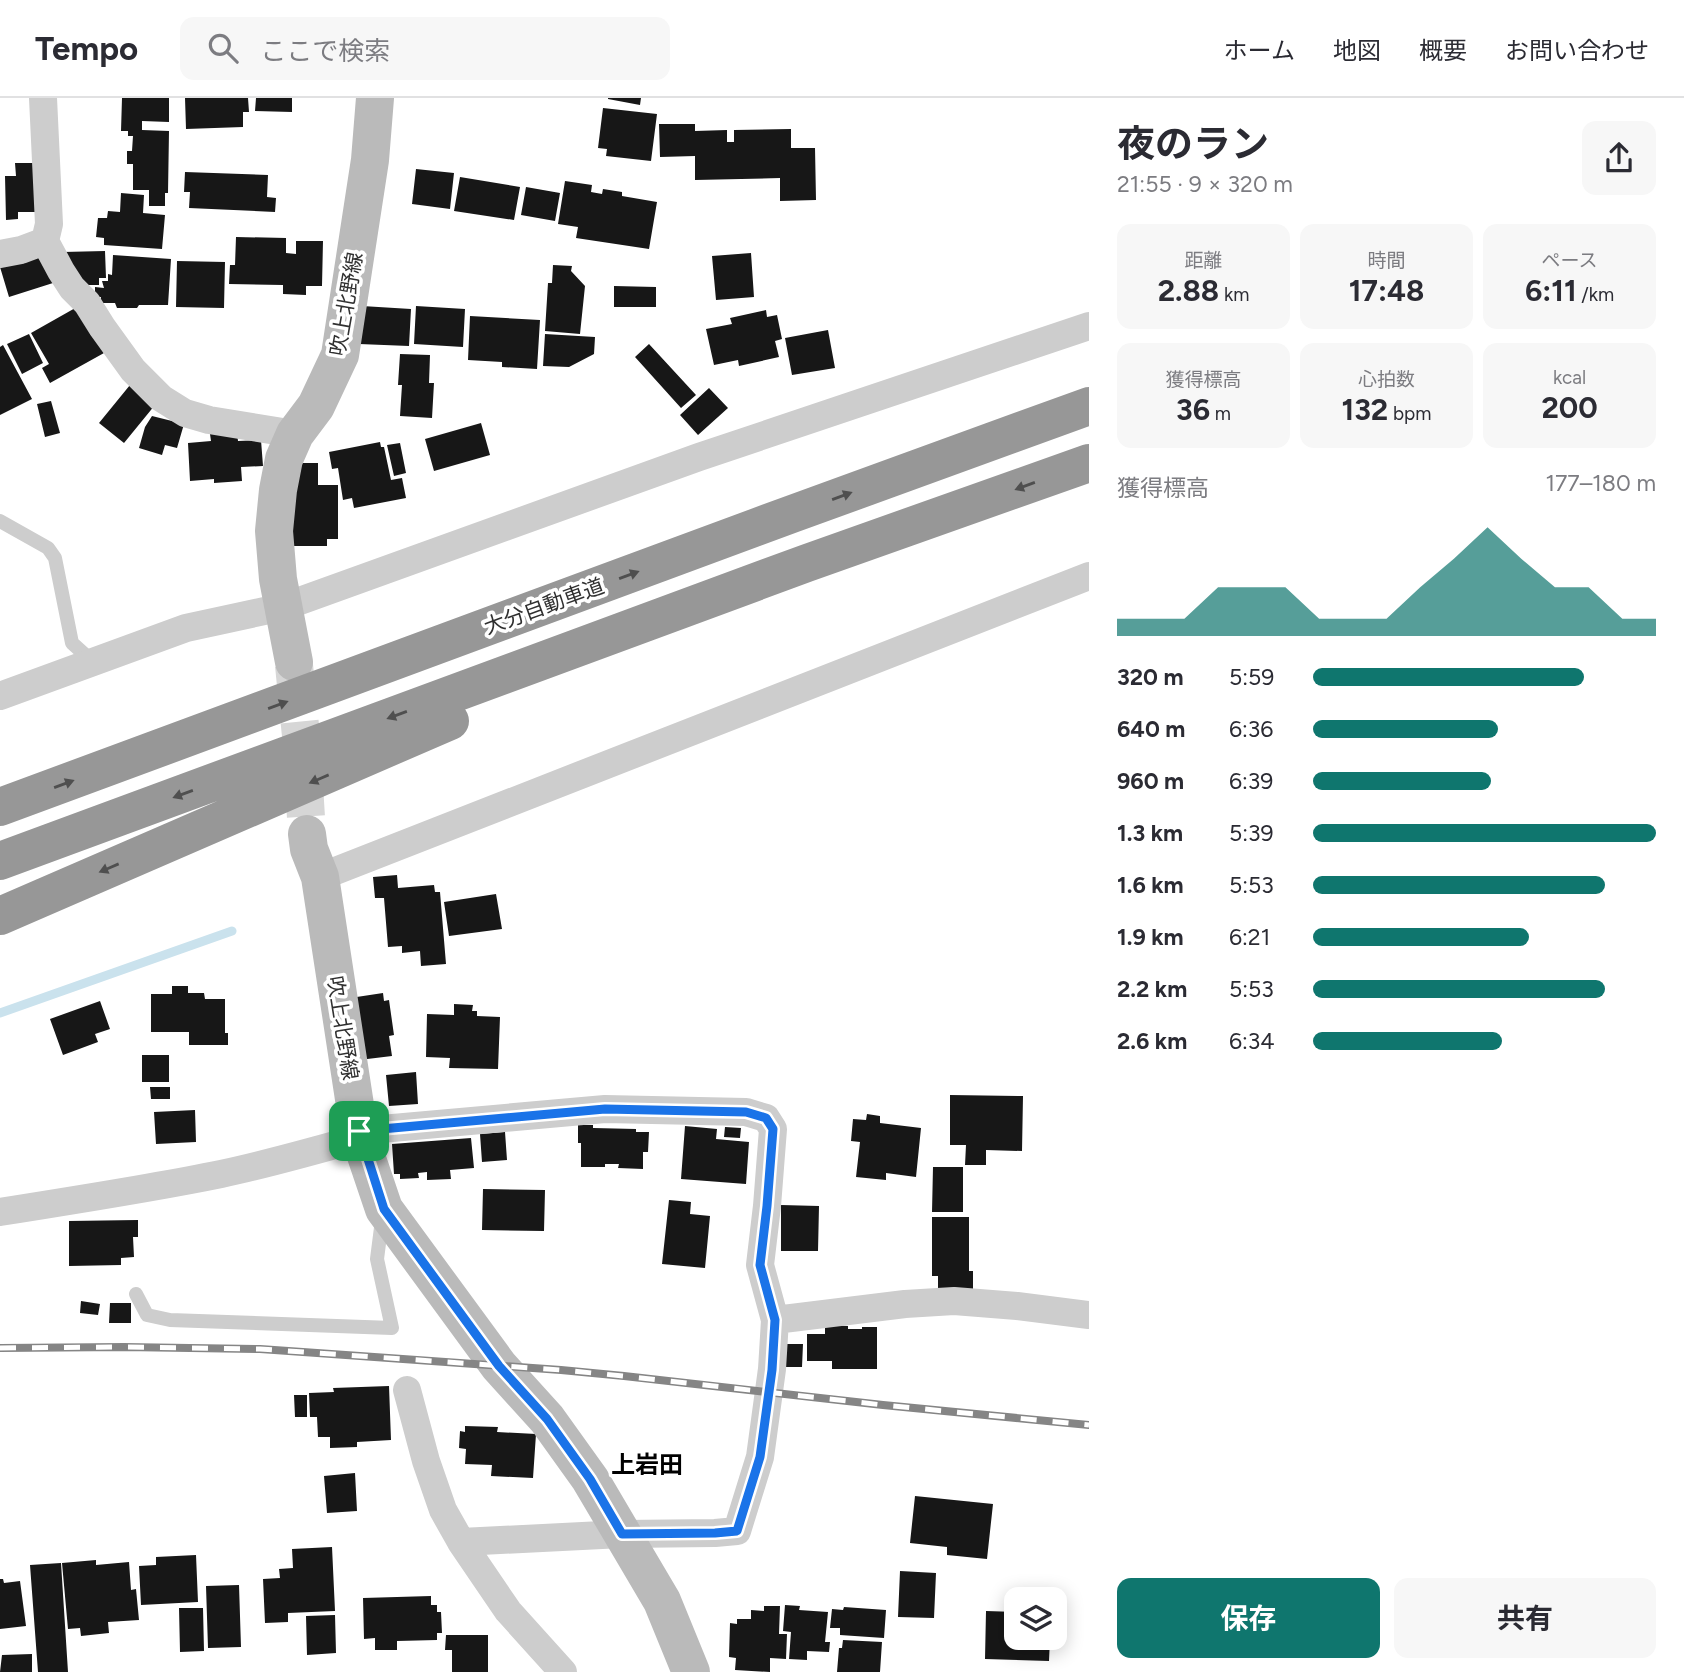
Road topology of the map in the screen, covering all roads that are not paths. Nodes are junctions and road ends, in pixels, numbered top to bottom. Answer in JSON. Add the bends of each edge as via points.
{"nodes":[{"id":1,"x":43,"y":98,"type":"edge"},
{"id":2,"x":374,"y":98,"type":"edge"},
{"id":3,"x":46,"y":241,"type":"junction"},
{"id":4,"x":0,"y":254,"type":"edge"},
{"id":5,"x":1088,"y":329,"type":"edge"},
{"id":6,"x":1089,"y":406,"type":"edge"},
{"id":7,"x":295,"y":434,"type":"junction"},
{"id":8,"x":1089,"y":463,"type":"edge"},
{"id":9,"x":0,"y":521,"type":"edge"},
{"id":10,"x":807,"y":563,"type":"junction"},
{"id":11,"x":1089,"y":576,"type":"edge"},
{"id":12,"x":283,"y":607,"type":"junction"},
{"id":13,"x":93,"y":662,"type":"junction"},
{"id":14,"x":294,"y":662,"type":"tunnel mouth"},
{"id":15,"x":0,"y":696,"type":"edge"},
{"id":16,"x":0,"y":807,"type":"edge"},
{"id":17,"x":307,"y":834,"type":"tunnel mouth"},
{"id":18,"x":0,"y":861,"type":"edge"},
{"id":19,"x":320,"y":877,"type":"junction"},
{"id":20,"x":0,"y":916,"type":"edge"},
{"id":21,"x":360,"y":1135,"type":"junction"},
{"id":22,"x":384,"y":1209,"type":"junction"},
{"id":23,"x":0,"y":1212,"type":"edge"},
{"id":24,"x":136,"y":1294,"type":"dead end"},
{"id":25,"x":1089,"y":1315,"type":"edge"},
{"id":26,"x":775,"y":1320,"type":"junction"},
{"id":27,"x":407,"y":1390,"type":"dead end"},
{"id":28,"x":622,"y":1534,"type":"junction"},
{"id":29,"x":461,"y":1542,"type":"junction"},
{"id":30,"x":563,"y":1672,"type":"edge"},
{"id":31,"x":691,"y":1672,"type":"edge"}],
"edges":[{"from":1,"to":3,"type":"street"},
{"from":2,"to":7,"type":"main road","name":"吹上北野線","via":[[370,160],[341,355],[316,406]]},
{"from":3,"to":4,"type":"street"},
{"from":3,"to":7,"type":"street","via":[[72,288],[133,370],[161,398],[185,413],[209,420]]},
{"from":5,"to":12,"type":"street","via":[[699,457]]},
{"from":16,"to":6,"type":"highway","name":"大分自動車道","one_way":true},
{"from":7,"to":12,"type":"main road","name":"吹上北野線","via":[[284,459],[274,531]]},
{"from":8,"to":10,"type":"highway","one_way":true},
{"from":9,"to":13,"type":"lane","via":[[48,548],[55,558],[72,643]]},
{"from":10,"to":18,"type":"highway","one_way":true},
{"from":10,"to":20,"type":"highway","one_way":true},
{"from":11,"to":19,"type":"street"},
{"from":12,"to":13,"type":"street","via":[[186,628]]},
{"from":12,"to":14,"type":"main road","name":"吹上北野線"},
{"from":13,"to":15,"type":"street"},
{"from":17,"to":19,"type":"main road","name":"吹上北野線"},
{"from":19,"to":21,"type":"main road","name":"吹上北野線"},
{"from":21,"to":22,"type":"main road","name":"吹上北野線"},
{"from":21,"to":23,"type":"street","via":[[220,1174]]},
{"from":21,"to":26,"type":"street","via":[[605,1109],[746,1112],[766,1118],[773,1129],[760,1265]]},
{"from":22,"to":24,"type":"lane","via":[[377,1259],[392,1328],[170,1320],[148,1315]]},
{"from":22,"to":28,"type":"main road","name":"吹上北野線","via":[[499,1366],[547,1419]]},
{"from":25,"to":26,"type":"street","via":[[954,1301]]},
{"from":26,"to":28,"type":"street","via":[[760,1457],[737,1531]]},
{"from":27,"to":29,"type":"street","via":[[443,1510]]},
{"from":28,"to":29,"type":"street"},
{"from":28,"to":31,"type":"main road","name":"吹上北野線","via":[[662,1601]]},
{"from":29,"to":30,"type":"street","via":[[508,1611]]}]}
